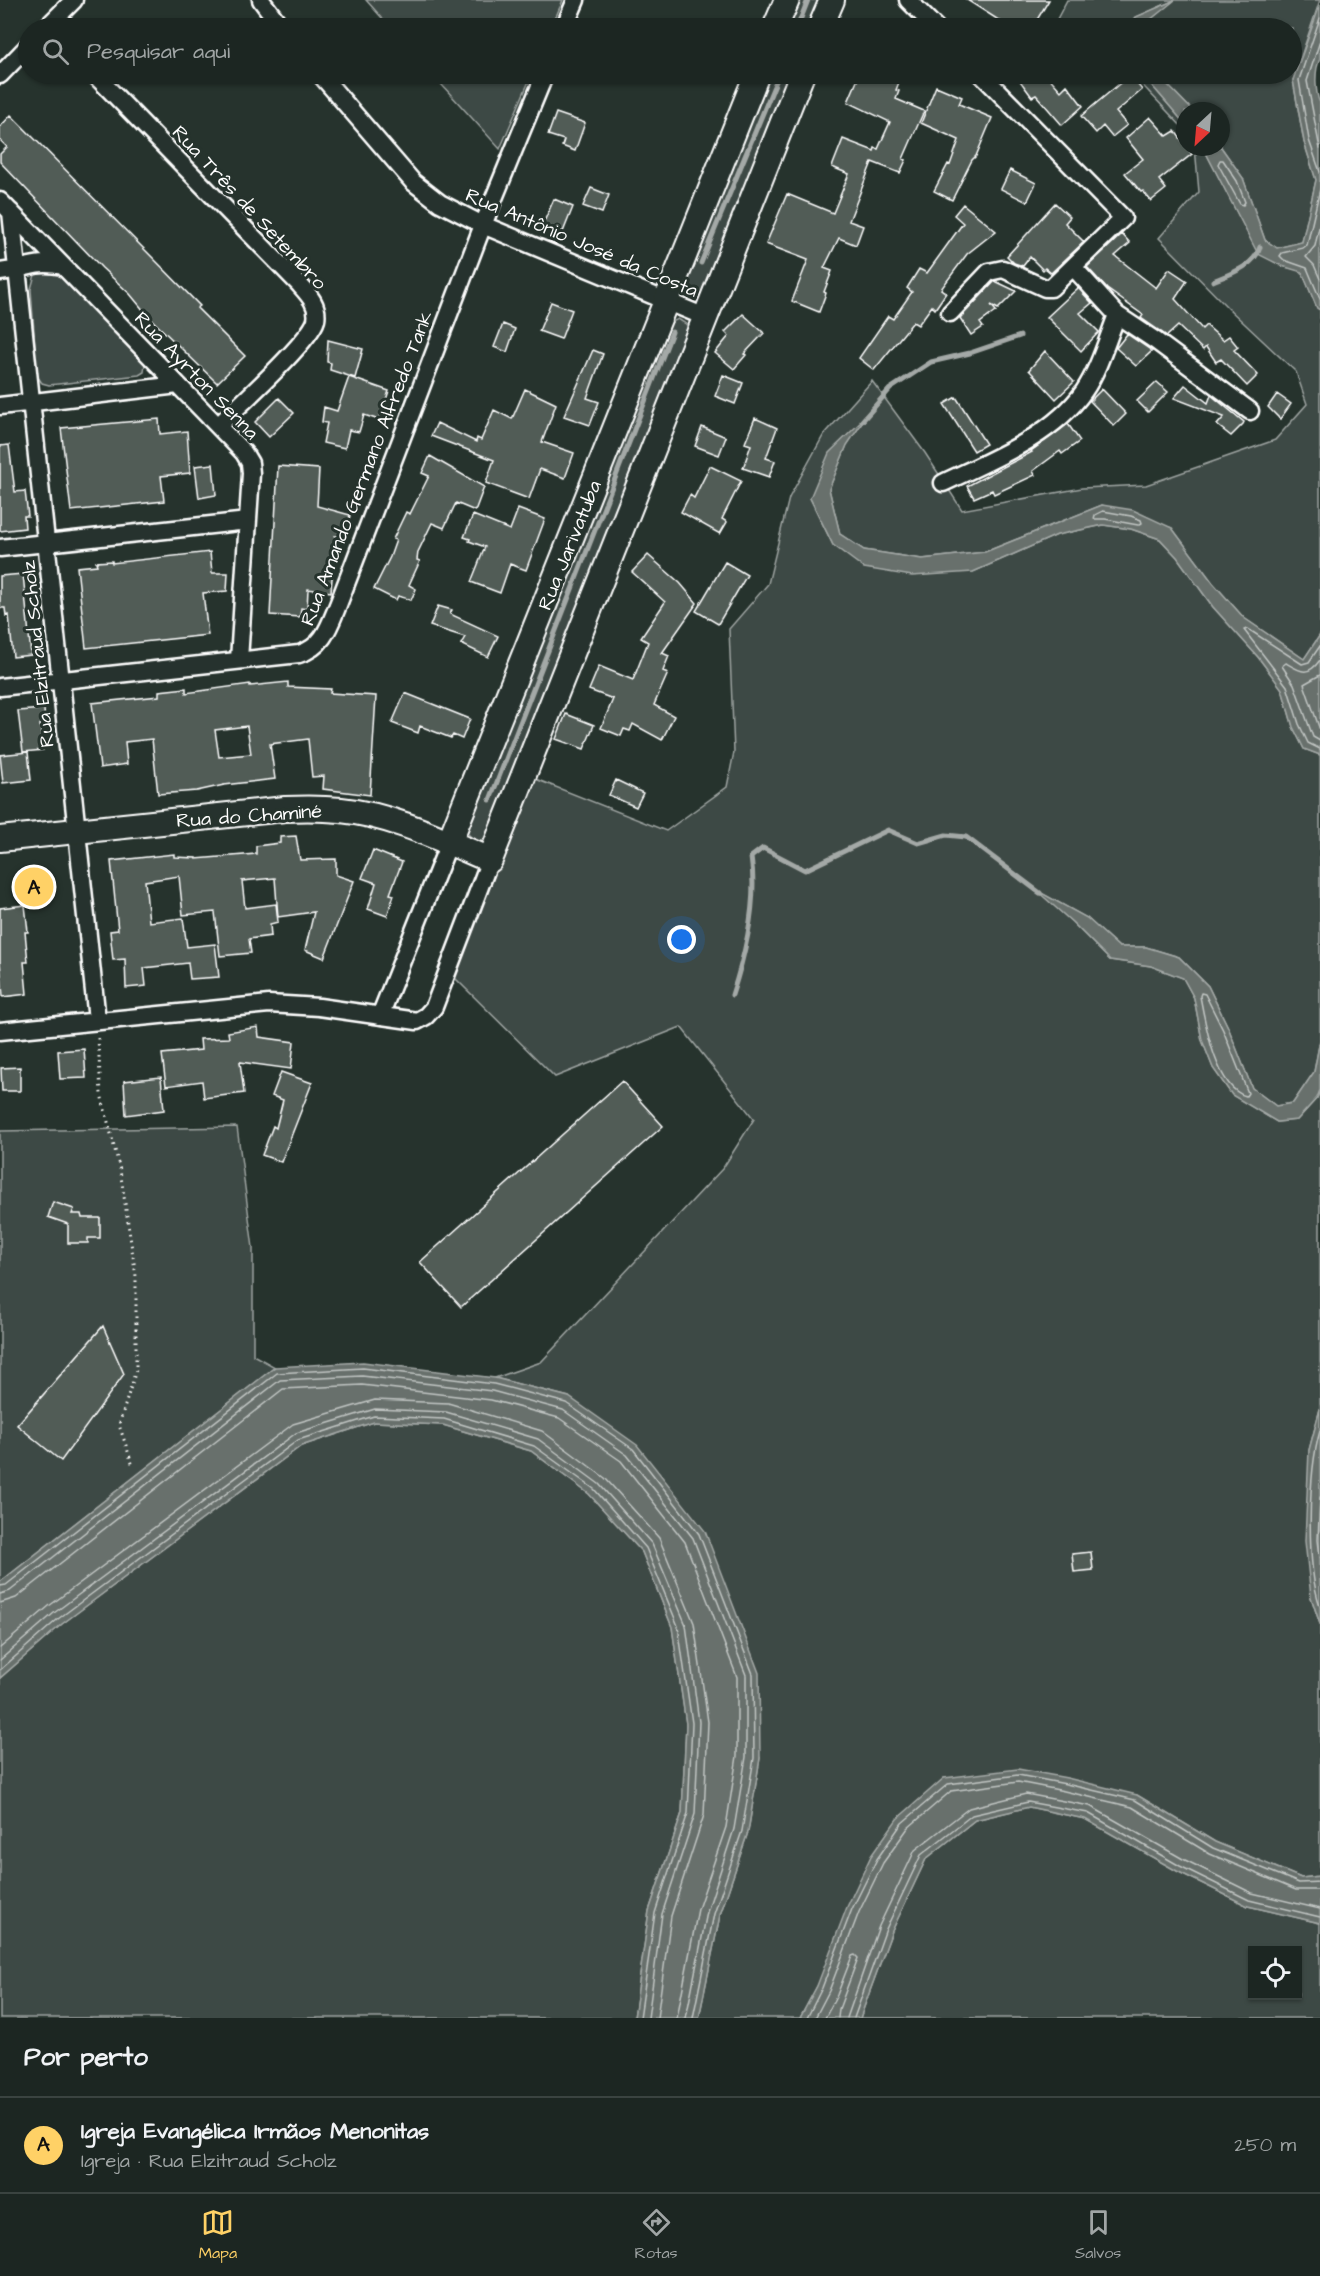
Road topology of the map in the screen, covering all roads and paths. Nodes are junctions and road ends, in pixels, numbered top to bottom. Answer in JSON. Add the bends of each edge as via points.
{"nodes":[{"id":1,"x":74,"y":0,"type":"edge"},
{"id":2,"x":261,"y":0,"type":"edge"},
{"id":3,"x":576,"y":0,"type":"edge"},
{"id":4,"x":787,"y":0,"type":"edge"},
{"id":5,"x":832,"y":0,"type":"edge"},
{"id":6,"x":908,"y":0,"type":"edge"},
{"id":7,"x":57,"y":18,"type":"edge"},
{"id":8,"x":274,"y":18,"type":"edge"},
{"id":9,"x":568,"y":18,"type":"edge"},
{"id":10,"x":779,"y":18,"type":"edge"},
{"id":11,"x":824,"y":18,"type":"edge"},
{"id":12,"x":926,"y":18,"type":"edge"},
{"id":13,"x":18,"y":56,"type":"edge"},
{"id":14,"x":0,"y":75,"type":"edge"},
{"id":15,"x":104,"y":84,"type":"edge"},
{"id":16,"x":329,"y":84,"type":"edge"},
{"id":17,"x":541,"y":84,"type":"edge"},
{"id":18,"x":753,"y":84,"type":"edge"},
{"id":19,"x":798,"y":84,"type":"edge"},
{"id":20,"x":991,"y":84,"type":"edge"},
{"id":21,"x":5,"y":206,"type":"edge"},
{"id":22,"x":483,"y":225,"type":"junction"},
{"id":23,"x":63,"y":266,"type":"junction"},
{"id":24,"x":1074,"y":268,"type":"junction"},
{"id":25,"x":8,"y":271,"type":"edge"},
{"id":26,"x":666,"y":301,"type":"junction"},
{"id":27,"x":951,"y":313,"type":"dead end"},
{"id":28,"x":1117,"y":315,"type":"junction"},
{"id":29,"x":705,"y":317,"type":"junction"},
{"id":30,"x":178,"y":385,"type":"junction"},
{"id":31,"x":31,"y":402,"type":"junction"},
{"id":32,"x":0,"y":406,"type":"edge"},
{"id":33,"x":1250,"y":411,"type":"dead end"},
{"id":34,"x":218,"y":426,"type":"junction"},
{"id":35,"x":943,"y":483,"type":"dead end"},
{"id":36,"x":248,"y":521,"type":"junction"},
{"id":37,"x":46,"y":542,"type":"junction"},
{"id":38,"x":0,"y":548,"type":"edge"},
{"id":39,"x":239,"y":660,"type":"junction"},
{"id":40,"x":61,"y":680,"type":"junction"},
{"id":41,"x":0,"y":687,"type":"edge"},
{"id":42,"x":77,"y":831,"type":"junction"},
{"id":43,"x":0,"y":840,"type":"edge"},
{"id":44,"x":449,"y":843,"type":"junction"},
{"id":45,"x":490,"y":860,"type":"junction"},
{"id":46,"x":380,"y":1016,"type":"junction"},
{"id":47,"x":97,"y":1020,"type":"junction"},
{"id":48,"x":0,"y":1031,"type":"edge"},
{"id":49,"x":133,"y":1466,"type":"dead end"}],
"edges":[{"from":1,"to":7,"type":"street"},
{"from":2,"to":8,"type":"street"},
{"from":3,"to":9,"type":"street"},
{"from":4,"to":10,"type":"street"},
{"from":5,"to":11,"type":"street"},
{"from":6,"to":12,"type":"street"},
{"from":13,"to":14,"type":"street"},
{"from":15,"to":34,"type":"street","name":"Rua Três de Setembro","via":[[315,305],[316,320],[300,344]]},
{"from":16,"to":22,"type":"street","name":"Rua Antônio José da Costa","via":[[413,182],[440,203]]},
{"from":17,"to":22,"type":"street","name":"Rua Amando Germano Alfredo Tank"},
{"from":18,"to":26,"type":"street","name":"Rua Jarivatuba"},
{"from":19,"to":29,"type":"street"},
{"from":20,"to":24,"type":"street","via":[[1123,218]]},
{"from":21,"to":23,"type":"street","name":"Rua Ayrton Senna"},
{"from":21,"to":25,"type":"street","name":"Rua Elzitraud Scholz"},
{"from":22,"to":26,"type":"street","name":"Rua Antônio José da Costa"},
{"from":22,"to":39,"type":"street","name":"Rua Amando Germano Alfredo Tank","via":[[327,632],[310,651]]},
{"from":23,"to":25,"type":"street","via":[[40,262]]},
{"from":23,"to":30,"type":"street","name":"Rua Ayrton Senna"},
{"from":24,"to":27,"type":"street","via":[[1051,288],[996,269]]},
{"from":24,"to":28,"type":"street"},
{"from":25,"to":31,"type":"street","name":"Rua Elzitraud Scholz"},
{"from":26,"to":29,"type":"street","name":"Rua Antônio José da Costa"},
{"from":26,"to":44,"type":"street","name":"Rua Jarivatuba"},
{"from":28,"to":33,"type":"street"},
{"from":28,"to":35,"type":"street","via":[[1092,378],[1072,406],[1017,448]]},
{"from":29,"to":45,"type":"street"},
{"from":30,"to":31,"type":"street"},
{"from":30,"to":34,"type":"street","name":"Rua Ayrton Senna"},
{"from":31,"to":32,"type":"street"},
{"from":31,"to":37,"type":"street","name":"Rua Elzitraud Scholz"},
{"from":34,"to":36,"type":"street","name":"Rua Ayrton Senna","via":[[250,463]]},
{"from":36,"to":37,"type":"street"},
{"from":36,"to":39,"type":"street","name":"Rua Ayrton Senna"},
{"from":37,"to":38,"type":"street"},
{"from":37,"to":40,"type":"street","name":"Rua Elzitraud Scholz"},
{"from":39,"to":40,"type":"street","name":"Rua Amando Germano Alfredo Tank"},
{"from":40,"to":41,"type":"street","name":"Rua Amando Germano Alfredo Tank"},
{"from":40,"to":42,"type":"street","name":"Rua Elzitraud Scholz"},
{"from":42,"to":43,"type":"street","name":"Rua do Chaminé"},
{"from":42,"to":44,"type":"street","name":"Rua do Chaminé","via":[[314,808],[375,817]]},
{"from":42,"to":47,"type":"street","name":"Rua Elzitraud Scholz"},
{"from":44,"to":45,"type":"street","name":"Rua do Chaminé"},
{"from":44,"to":46,"type":"street","name":"Rua Jarivatuba"},
{"from":45,"to":46,"type":"street","via":[[434,1007],[417,1021]]},
{"from":46,"to":47,"type":"street","via":[[269,1004]]},
{"from":47,"to":48,"type":"street"},
{"from":47,"to":49,"type":"path","via":[[101,1094],[120,1170],[136,1276],[136,1370],[119,1425]]}]}
